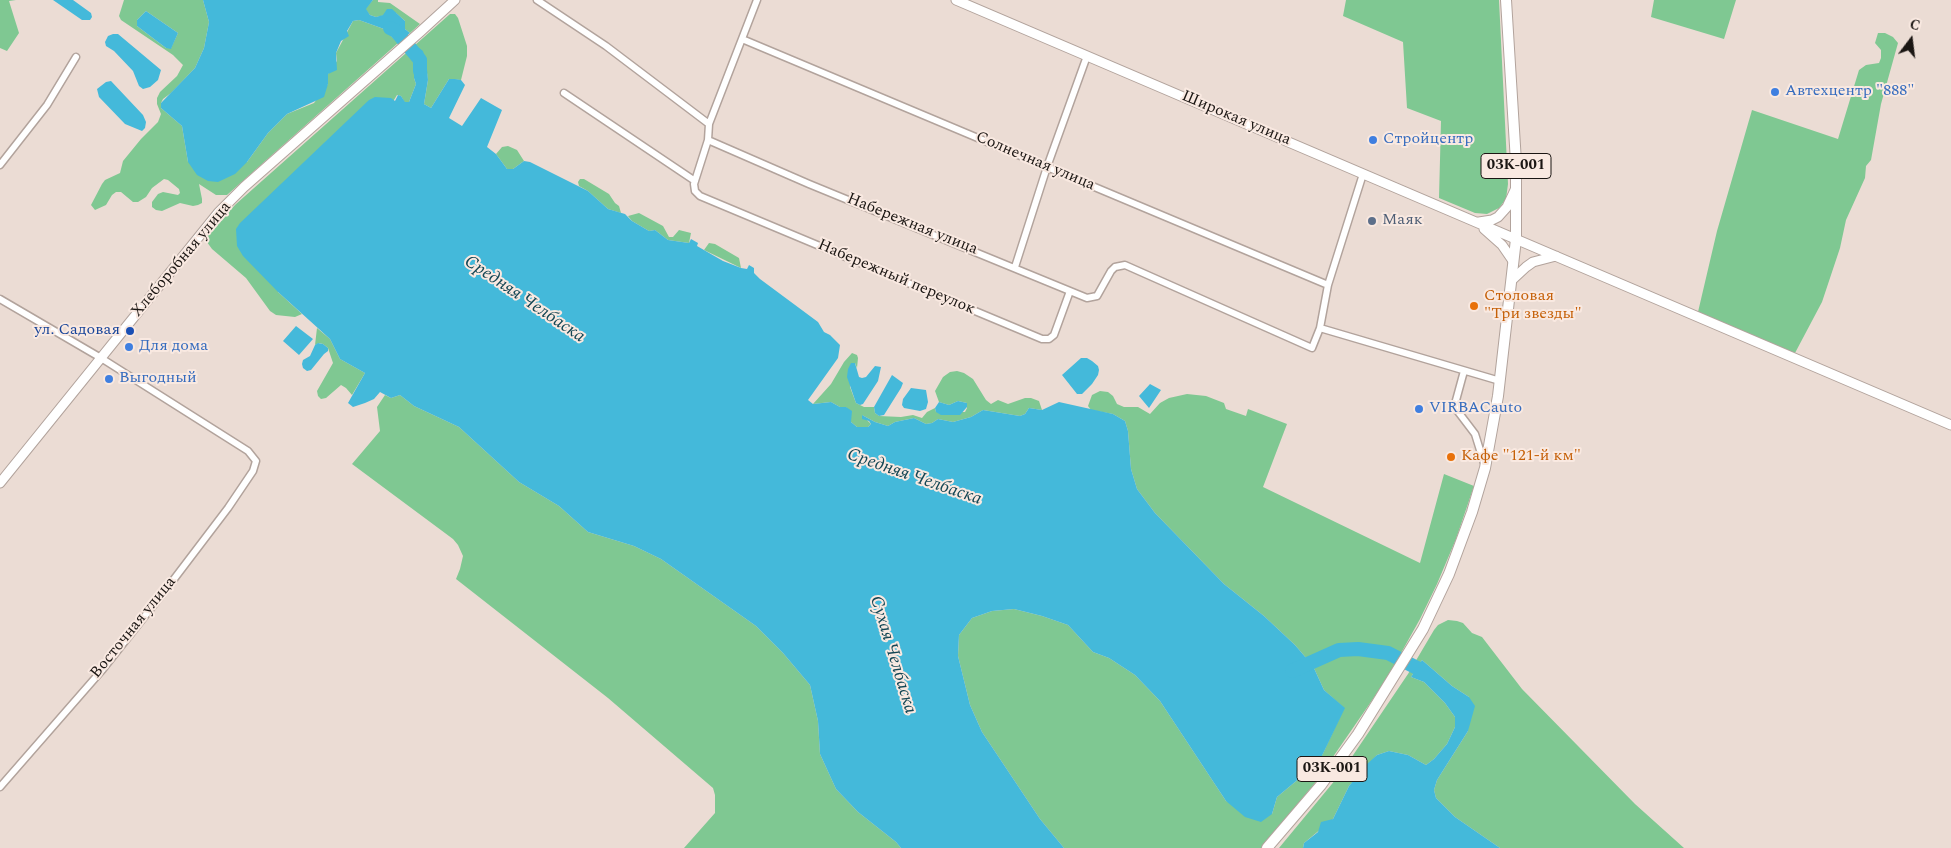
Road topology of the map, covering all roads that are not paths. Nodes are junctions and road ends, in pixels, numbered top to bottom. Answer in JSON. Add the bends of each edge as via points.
{"nodes":[{"id":1,"x":455,"y":0,"type":"edge"},
{"id":2,"x":537,"y":0,"type":"edge"},
{"id":3,"x":757,"y":0,"type":"edge"},
{"id":4,"x":956,"y":0,"type":"edge"},
{"id":5,"x":1506,"y":0,"type":"edge"},
{"id":6,"x":742,"y":39,"type":"junction"},
{"id":7,"x":1087,"y":56,"type":"junction"},
{"id":8,"x":76,"y":57,"type":"dead end"},
{"id":9,"x":564,"y":93,"type":"dead end"},
{"id":10,"x":709,"y":124,"type":"junction"},
{"id":11,"x":708,"y":140,"type":"junction"},
{"id":12,"x":0,"y":166,"type":"edge"},
{"id":13,"x":1047,"y":167,"type":"junction"},
{"id":14,"x":1363,"y":174,"type":"junction"},
{"id":15,"x":695,"y":181,"type":"junction"},
{"id":16,"x":1516,"y":189,"type":"junction"},
{"id":17,"x":1476,"y":222,"type":"junction"},
{"id":18,"x":1516,"y":239,"type":"junction"},
{"id":19,"x":1556,"y":256,"type":"junction"},
{"id":20,"x":1514,"y":261,"type":"junction"},
{"id":21,"x":1015,"y":267,"type":"junction"},
{"id":22,"x":1512,"y":280,"type":"junction"},
{"id":23,"x":1328,"y":286,"type":"junction"},
{"id":24,"x":1070,"y":290,"type":"junction"},
{"id":25,"x":0,"y":299,"type":"edge"},
{"id":26,"x":1320,"y":328,"type":"junction"},
{"id":27,"x":101,"y":358,"type":"junction"},
{"id":28,"x":1464,"y":371,"type":"junction"},
{"id":29,"x":1500,"y":382,"type":"junction"},
{"id":30,"x":1951,"y":424,"type":"edge"},
{"id":31,"x":1485,"y":468,"type":"junction"},
{"id":32,"x":0,"y":483,"type":"edge"},
{"id":33,"x":0,"y":787,"type":"edge"},
{"id":34,"x":1268,"y":848,"type":"edge"}],
"edges":[{"from":1,"to":27,"type":"street","name":"Хлеборобная улица","via":[[218,212]]},
{"from":2,"to":10,"type":"street","via":[[606,46]]},
{"from":3,"to":6,"type":"street"},
{"from":4,"to":7,"type":"street","name":"Широкая улица"},
{"from":5,"to":16,"type":"main road","number":"03К-001"},
{"from":6,"to":10,"type":"street"},
{"from":6,"to":13,"type":"street","name":"Солнечная улица"},
{"from":7,"to":13,"type":"street"},
{"from":7,"to":14,"type":"street","name":"Широкая улица"},
{"from":8,"to":12,"type":"street","via":[[46,105]]},
{"from":9,"to":15,"type":"street"},
{"from":10,"to":11,"type":"street"},
{"from":11,"to":15,"type":"street"},
{"from":11,"to":21,"type":"street","name":"Набережная улица"},
{"from":13,"to":21,"type":"street"},
{"from":13,"to":23,"type":"street","name":"Солнечная улица"},
{"from":14,"to":17,"type":"street","name":"Широкая улица"},
{"from":14,"to":23,"type":"street"},
{"from":15,"to":24,"type":"street","name":"Набережный переулок","via":[[695,191],[700,196],[1042,339],[1054,336]]},
{"from":16,"to":17,"type":"street","via":[[1498,217]]},
{"from":16,"to":18,"type":"main road","number":"03К-001"},
{"from":17,"to":18,"type":"street","name":"Широкая улица"},
{"from":17,"to":20,"type":"street","via":[[1502,245]]},
{"from":18,"to":19,"type":"street","name":"Широкая улица"},
{"from":18,"to":20,"type":"main road","number":"03К-001"},
{"from":19,"to":22,"type":"street","via":[[1533,262]]},
{"from":19,"to":30,"type":"street","name":"Широкая улица"},
{"from":20,"to":22,"type":"main road","number":"03К-001"},
{"from":21,"to":24,"type":"street","name":"Набережная улица"},
{"from":22,"to":29,"type":"main road","number":"03К-001"},
{"from":23,"to":26,"type":"street"},
{"from":24,"to":26,"type":"street","name":"Набережная улица","via":[[1087,298],[1097,296],[1111,271],[1119,265],[1126,265],[1312,348]]},
{"from":25,"to":27,"type":"street"},
{"from":26,"to":28,"type":"street"},
{"from":27,"to":32,"type":"street","name":"Хлеборобная улица"},
{"from":27,"to":33,"type":"street","name":"Восточная улица","via":[[248,451],[256,461],[253,471],[228,508],[170,583],[96,676]]},
{"from":28,"to":29,"type":"street"},
{"from":28,"to":31,"type":"street","via":[[1456,409],[1475,434]]},
{"from":29,"to":31,"type":"main road","number":"03К-001"},
{"from":31,"to":34,"type":"main road","number":"03К-001","via":[[1449,574],[1423,629],[1358,734],[1321,785]]}]}
